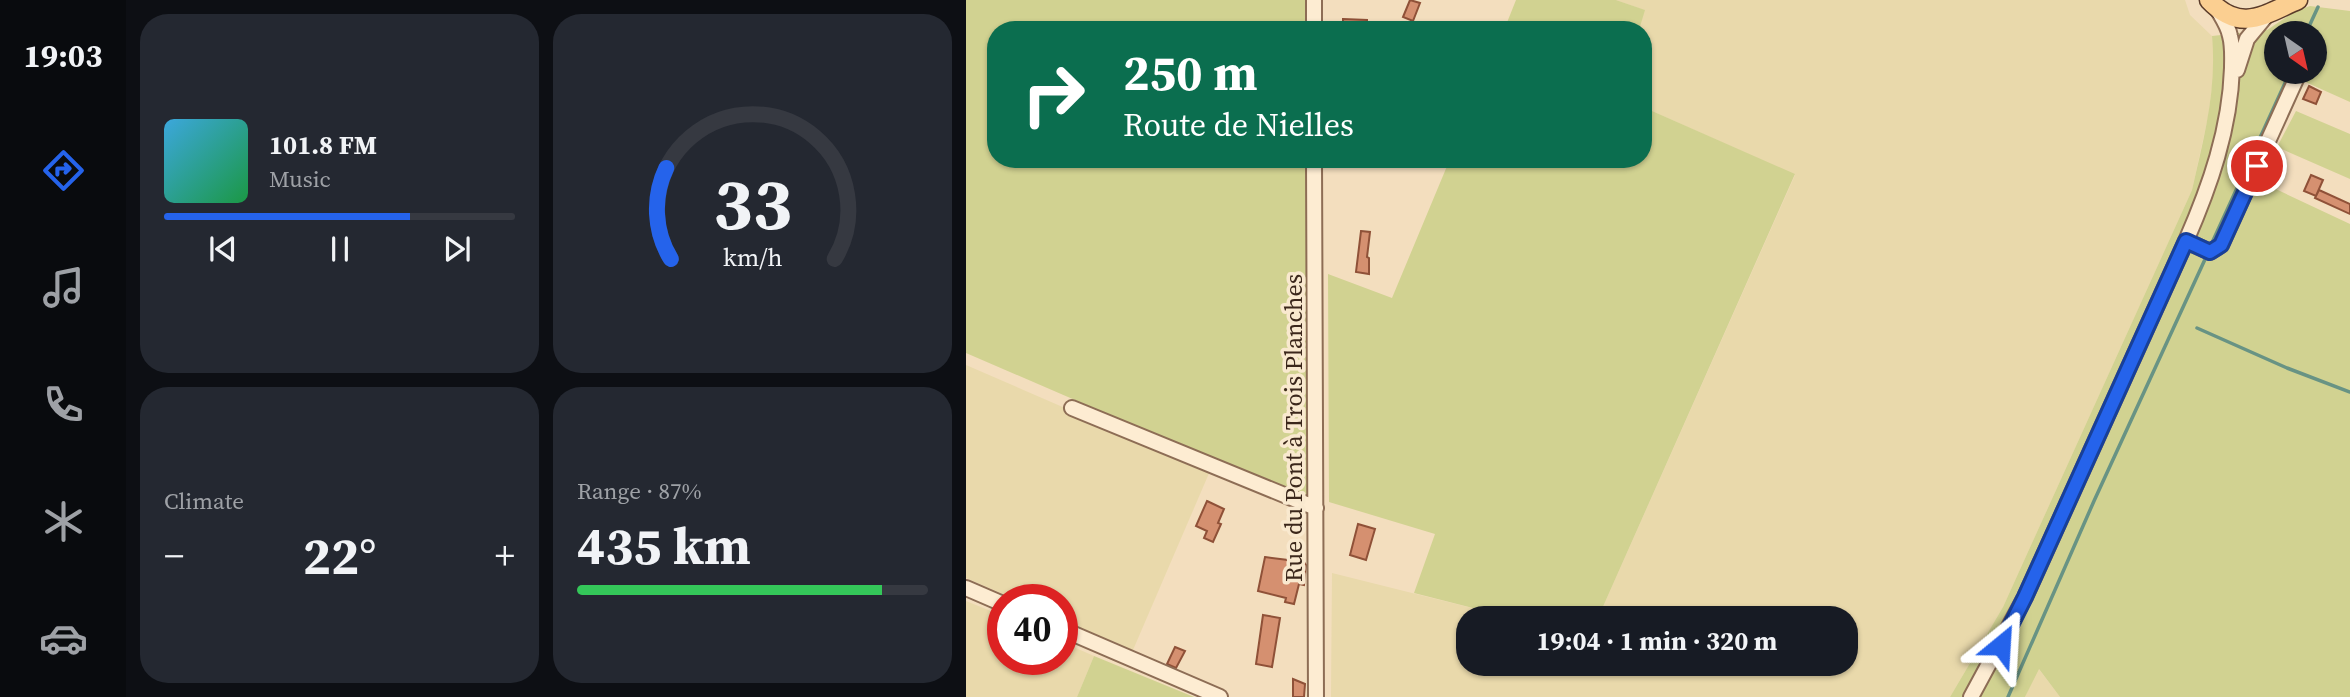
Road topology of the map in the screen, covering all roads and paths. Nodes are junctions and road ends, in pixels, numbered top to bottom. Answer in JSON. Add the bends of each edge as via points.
{"nodes":[{"id":1,"x":1314,"y":0,"type":"edge"},
{"id":2,"x":2290,"y":2,"type":"edge"},
{"id":3,"x":2212,"y":3,"type":"edge"},
{"id":4,"x":2266,"y":16,"type":"junction"},
{"id":5,"x":1314,"y":21,"type":"edge"},
{"id":6,"x":2294,"y":84,"type":"edge"},
{"id":7,"x":2231,"y":95,"type":"junction"},
{"id":8,"x":1314,"y":168,"type":"edge"},
{"id":9,"x":2199,"y":247,"type":"junction"},
{"id":10,"x":1072,"y":408,"type":"dead end"},
{"id":11,"x":1317,"y":508,"type":"junction"},
{"id":12,"x":966,"y":588,"type":"edge"},
{"id":13,"x":987,"y":597,"type":"edge"},
{"id":14,"x":1078,"y":636,"type":"edge"},
{"id":15,"x":1220,"y":697,"type":"edge"},
{"id":16,"x":1316,"y":697,"type":"edge"},
{"id":17,"x":1971,"y":697,"type":"edge"}],
"edges":[{"from":1,"to":5,"type":"street"},
{"from":2,"to":4,"type":"main road"},
{"from":3,"to":4,"type":"main road","via":[[2242,18]]},
{"from":3,"to":7,"type":"street","via":[[2231,39]]},
{"from":4,"to":7,"type":"street","via":[[2244,46]]},
{"from":6,"to":9,"type":"street","via":[[2221,245]]},
{"from":7,"to":9,"type":"street"},
{"from":8,"to":11,"type":"street","name":"Rue du Pont à Trois Planches"},
{"from":9,"to":17,"type":"street"},
{"from":10,"to":11,"type":"street"},
{"from":11,"to":16,"type":"street","name":"Rue du Pont à Trois Planches"},
{"from":12,"to":13,"type":"street"},
{"from":14,"to":15,"type":"street"}]}
